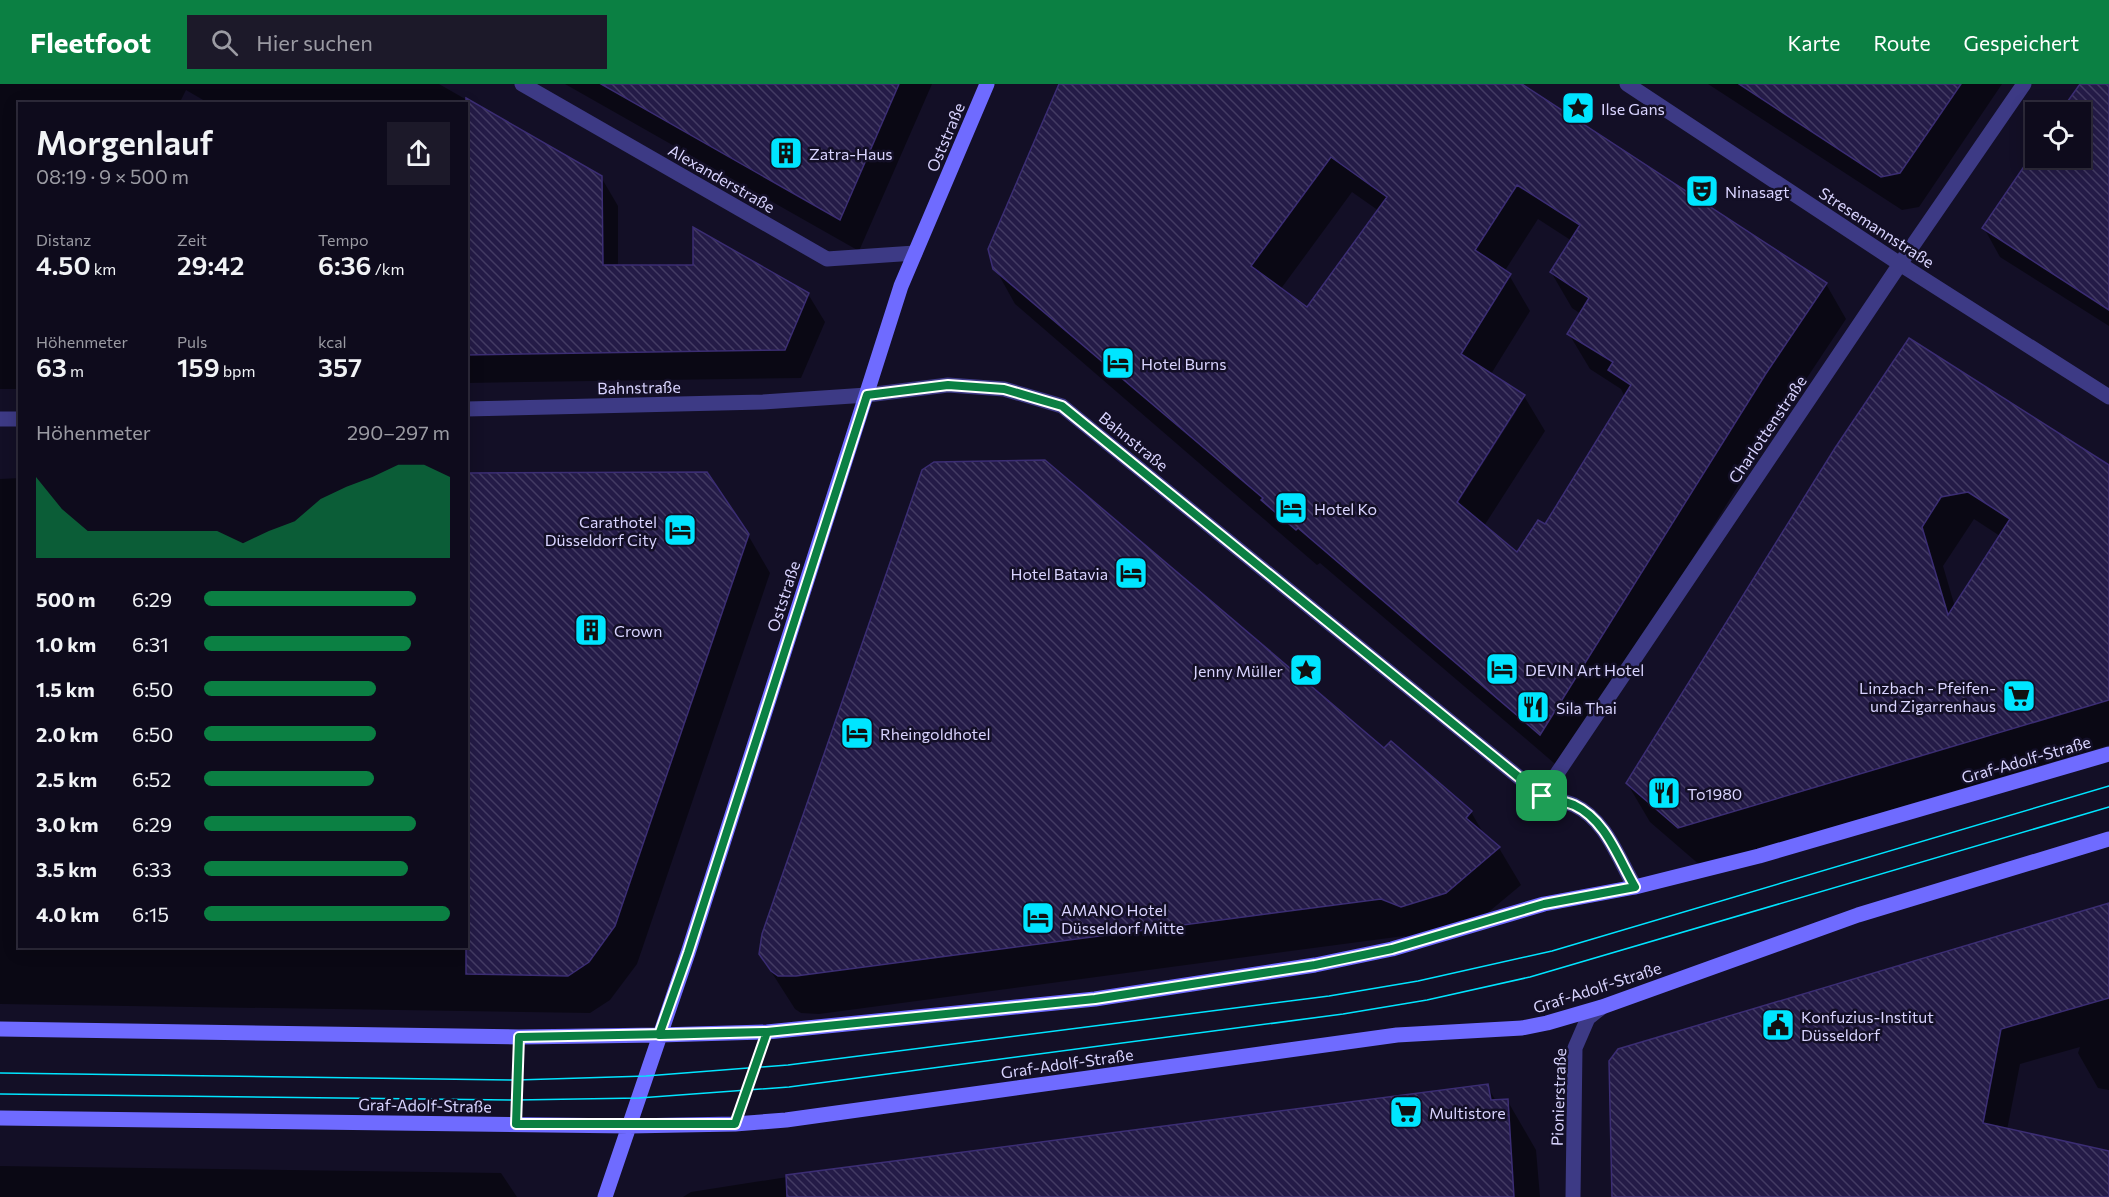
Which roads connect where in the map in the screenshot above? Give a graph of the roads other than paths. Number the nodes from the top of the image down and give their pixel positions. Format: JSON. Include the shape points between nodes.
{"nodes":[{"id":1,"x":522,"y":84,"type":"edge"},
{"id":2,"x":987,"y":84,"type":"edge"},
{"id":3,"x":1627,"y":84,"type":"edge"},
{"id":4,"x":2024,"y":84,"type":"edge"},
{"id":5,"x":915,"y":253,"type":"junction"},
{"id":6,"x":1900,"y":264,"type":"junction"},
{"id":7,"x":867,"y":395,"type":"junction"},
{"id":8,"x":2109,"y":397,"type":"edge"},
{"id":9,"x":468,"y":409,"type":"edge"},
{"id":10,"x":0,"y":419,"type":"edge"},
{"id":11,"x":18,"y":419,"type":"edge"},
{"id":12,"x":2109,"y":754,"type":"edge"},
{"id":13,"x":1542,"y":796,"type":"junction"},
{"id":14,"x":2109,"y":839,"type":"edge"},
{"id":15,"x":1635,"y":887,"type":"junction"},
{"id":16,"x":1602,"y":1007,"type":"junction"},
{"id":17,"x":0,"y":1029,"type":"edge"},
{"id":18,"x":659,"y":1035,"type":"junction"},
{"id":19,"x":0,"y":1118,"type":"edge"},
{"id":20,"x":629,"y":1126,"type":"junction"},
{"id":21,"x":605,"y":1197,"type":"edge"},
{"id":22,"x":1573,"y":1197,"type":"edge"}],
"edges":[{"from":1,"to":5,"type":"street","name":"Alexanderstraße","via":[[827,259]]},
{"from":2,"to":5,"type":"main road","name":"Oststraße"},
{"from":3,"to":6,"type":"street","name":"Stresemannstraße"},
{"from":4,"to":6,"type":"street","name":"Charlottenstraße"},
{"from":5,"to":7,"type":"main road","name":"Oststraße"},
{"from":6,"to":8,"type":"street","name":"Stresemannstraße"},
{"from":6,"to":13,"type":"street","name":"Charlottenstraße"},
{"from":7,"to":9,"type":"street","name":"Bahnstraße","via":[[763,402]]},
{"from":7,"to":13,"type":"street","name":"Bahnstraße","via":[[948,385],[1004,389],[1062,406]]},
{"from":7,"to":18,"type":"main road","name":"Oststraße"},
{"from":10,"to":11,"type":"street"},
{"from":12,"to":15,"type":"main road","name":"Graf-Adolf-Straße","via":[[1759,856]]},
{"from":13,"to":15,"type":"street","name":"Bahnstraße","via":[[1573,805],[1591,816],[1610,840]]},
{"from":14,"to":16,"type":"main road","name":"Graf-Adolf-Straße","via":[[1858,915]]},
{"from":15,"to":18,"type":"main road","name":"Graf-Adolf-Straße","via":[[1544,904],[1392,949],[1315,965],[1095,999],[767,1032]]},
{"from":16,"to":20,"type":"main road","name":"Graf-Adolf-Straße","via":[[1522,1028],[1397,1035],[786,1120]]},
{"from":16,"to":22,"type":"street","name":"Pionierstraße","via":[[1588,1018],[1575,1048]]},
{"from":17,"to":18,"type":"main road","name":"Graf-Adolf-Straße","via":[[519,1037]]},
{"from":18,"to":20,"type":"main road","name":"Oststraße"},
{"from":19,"to":20,"type":"main road","name":"Graf-Adolf-Straße"},
{"from":20,"to":21,"type":"main road","name":"Oststraße"}]}
